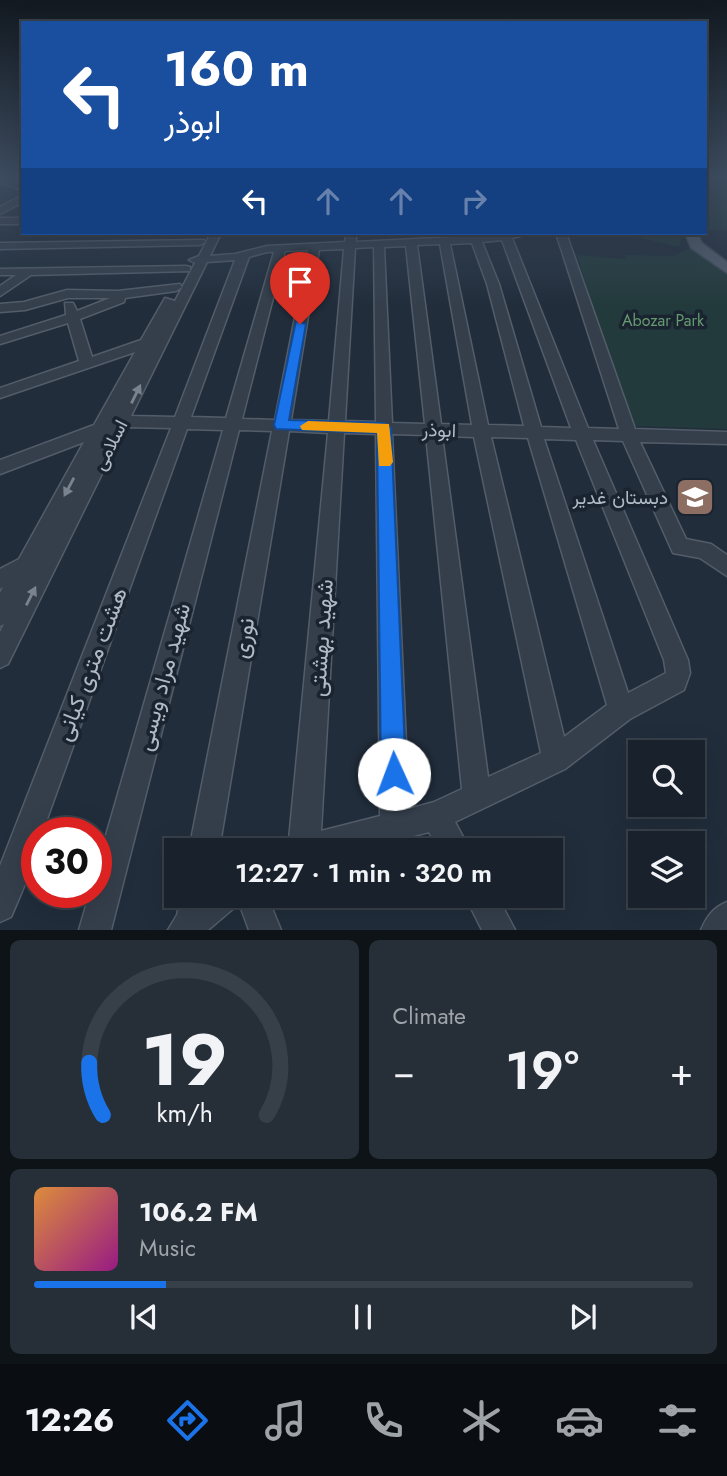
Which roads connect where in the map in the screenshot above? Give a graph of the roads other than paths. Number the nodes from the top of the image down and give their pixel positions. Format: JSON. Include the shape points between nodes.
{"nodes":[{"id":1,"x":0,"y":221,"type":"edge"},
{"id":2,"x":21,"y":221,"type":"edge"},
{"id":3,"x":214,"y":235,"type":"edge"},
{"id":4,"x":308,"y":235,"type":"edge"},
{"id":5,"x":512,"y":235,"type":"edge"},
{"id":6,"x":562,"y":235,"type":"edge"},
{"id":7,"x":692,"y":235,"type":"edge"},
{"id":8,"x":706,"y":235,"type":"edge"},
{"id":9,"x":442,"y":236,"type":"edge"},
{"id":10,"x":506,"y":236,"type":"junction"},
{"id":11,"x":202,"y":237,"type":"edge"},
{"id":12,"x":480,"y":237,"type":"edge"},
{"id":13,"x":395,"y":238,"type":"edge"},
{"id":14,"x":350,"y":240,"type":"edge"},
{"id":15,"x":411,"y":242,"type":"junction"},
{"id":16,"x":379,"y":245,"type":"junction"},
{"id":17,"x":0,"y":246,"type":"edge"},
{"id":18,"x":309,"y":248,"type":"junction"},
{"id":19,"x":280,"y":249,"type":"junction"},
{"id":20,"x":244,"y":255,"type":"junction"},
{"id":21,"x":727,"y":258,"type":"edge"},
{"id":22,"x":193,"y":263,"type":"junction"},
{"id":23,"x":727,"y":269,"type":"edge"},
{"id":24,"x":0,"y":272,"type":"edge"},
{"id":25,"x":28,"y":272,"type":"junction"},
{"id":26,"x":176,"y":286,"type":"junction"},
{"id":27,"x":0,"y":292,"type":"edge"},
{"id":28,"x":136,"y":292,"type":"junction"},
{"id":29,"x":64,"y":295,"type":"junction"},
{"id":30,"x":0,"y":308,"type":"edge"},
{"id":31,"x":74,"y":317,"type":"junction"},
{"id":32,"x":0,"y":340,"type":"edge"},
{"id":33,"x":146,"y":343,"type":"junction"},
{"id":34,"x":87,"y":363,"type":"junction"},
{"id":35,"x":0,"y":393,"type":"edge"},
{"id":36,"x":122,"y":421,"type":"junction"},
{"id":37,"x":181,"y":422,"type":"junction"},
{"id":38,"x":230,"y":424,"type":"junction"},
{"id":39,"x":281,"y":425,"type":"junction"},
{"id":40,"x":101,"y":427,"type":"junction"},
{"id":41,"x":336,"y":427,"type":"junction"},
{"id":42,"x":384,"y":428,"type":"junction"},
{"id":43,"x":433,"y":429,"type":"junction"},
{"id":44,"x":481,"y":431,"type":"junction"},
{"id":45,"x":534,"y":432,"type":"junction"},
{"id":46,"x":582,"y":434,"type":"junction"},
{"id":47,"x":629,"y":435,"type":"junction"},
{"id":48,"x":727,"y":438,"type":"edge"},
{"id":49,"x":0,"y":467,"type":"edge"},
{"id":50,"x":26,"y":566,"type":"junction"},
{"id":51,"x":727,"y":567,"type":"edge"},
{"id":52,"x":0,"y":579,"type":"edge"},
{"id":53,"x":0,"y":615,"type":"edge"},
{"id":54,"x":0,"y":656,"type":"edge"},
{"id":55,"x":621,"y":710,"type":"junction"},
{"id":56,"x":556,"y":760,"type":"junction"},
{"id":57,"x":477,"y":796,"type":"junction"},
{"id":58,"x":436,"y":816,"type":"junction"},
{"id":59,"x":395,"y":827,"type":"junction"},
{"id":60,"x":206,"y":838,"type":"edge"},
{"id":61,"x":305,"y":838,"type":"edge"},
{"id":62,"x":351,"y":838,"type":"edge"},
{"id":63,"x":448,"y":838,"type":"edge"},
{"id":64,"x":0,"y":906,"type":"edge"},
{"id":65,"x":257,"y":908,"type":"edge"},
{"id":66,"x":487,"y":908,"type":"edge"},
{"id":67,"x":727,"y":918,"type":"edge"},
{"id":68,"x":94,"y":930,"type":"edge"},
{"id":69,"x":265,"y":930,"type":"edge"},
{"id":70,"x":499,"y":930,"type":"edge"},
{"id":71,"x":717,"y":930,"type":"edge"}],
"edges":[{"from":1,"to":2,"type":"street"},
{"from":3,"to":22,"type":"street","name":"اسلامی"},
{"from":4,"to":18,"type":"street","name":"نوری"},
{"from":5,"to":10,"type":"street"},
{"from":6,"to":47,"type":"street"},
{"from":7,"to":23,"type":"main road","via":[[696,245]]},
{"from":8,"to":21,"type":"main road"},
{"from":9,"to":12,"type":"street"},
{"from":9,"to":15,"type":"street"},
{"from":9,"to":44,"type":"street"},
{"from":10,"to":12,"type":"street"},
{"from":10,"to":46,"type":"street"},
{"from":11,"to":17,"type":"street"},
{"from":11,"to":22,"type":"street","name":"اسلامی"},
{"from":12,"to":45,"type":"street"},
{"from":13,"to":15,"type":"street"},
{"from":13,"to":16,"type":"street"},
{"from":14,"to":16,"type":"street"},
{"from":14,"to":18,"type":"street"},
{"from":14,"to":41,"type":"street","name":"شهید بهشتی"},
{"from":15,"to":43,"type":"street"},
{"from":16,"to":42,"type":"street"},
{"from":18,"to":19,"type":"street"},
{"from":18,"to":39,"type":"street","name":"نوری"},
{"from":19,"to":20,"type":"street","via":[[260,246]]},
{"from":19,"to":38,"type":"street","name":"شهید مراد ویسی"},
{"from":20,"to":22,"type":"street"},
{"from":20,"to":37,"type":"street","name":"هشت متری کیانی"},
{"from":22,"to":25,"type":"street"},
{"from":22,"to":26,"type":"street","name":"اسلامی"},
{"from":36,"to":22,"type":"street","name":"اسلامی","one_way":true},
{"from":24,"to":25,"type":"street"},
{"from":25,"to":27,"type":"street"},
{"from":26,"to":28,"type":"street"},
{"from":26,"to":33,"type":"street","name":"اسلامی"},
{"from":28,"to":29,"type":"street"},
{"from":28,"to":31,"type":"street"},
{"from":29,"to":30,"type":"street"},
{"from":29,"to":31,"type":"street"},
{"from":31,"to":32,"type":"street"},
{"from":31,"to":34,"type":"street"},
{"from":33,"to":34,"type":"street"},
{"from":33,"to":40,"type":"street","name":"اسلامی"},
{"from":34,"to":35,"type":"street"},
{"from":36,"to":37,"type":"street","name":"ابوذر"},
{"from":36,"to":40,"type":"street","name":"ابوذر"},
{"from":54,"to":36,"type":"street","name":"اسلامی","one_way":true},
{"from":37,"to":38,"type":"street","name":"ابوذر"},
{"from":37,"to":64,"type":"street","name":"هشت متری کیانی"},
{"from":38,"to":39,"type":"street","name":"ابوذر"},
{"from":38,"to":68,"type":"street","name":"شهید مراد ویسی"},
{"from":39,"to":41,"type":"street","name":"ابوذر"},
{"from":39,"to":60,"type":"street","name":"نوری"},
{"from":40,"to":49,"type":"street"},
{"from":40,"to":50,"type":"street","name":"اسلامی","one_way":true},
{"from":41,"to":42,"type":"street","name":"ابوذر"},
{"from":41,"to":61,"type":"street","name":"شهید بهشتی"},
{"from":42,"to":43,"type":"street","name":"ابوذر"},
{"from":42,"to":59,"type":"street"},
{"from":43,"to":44,"type":"street","name":"ابوذر"},
{"from":43,"to":57,"type":"street"},
{"from":44,"to":45,"type":"street","name":"ابوذر"},
{"from":44,"to":56,"type":"street"},
{"from":45,"to":46,"type":"street","name":"ابوذر"},
{"from":45,"to":55,"type":"street"},
{"from":46,"to":47,"type":"street","name":"ابوذر"},
{"from":46,"to":55,"type":"street","via":[[678,673],[675,681]]},
{"from":47,"to":48,"type":"street","name":"ابوذر"},
{"from":47,"to":51,"type":"street","via":[[680,547],[704,550]]},
{"from":50,"to":52,"type":"street"},
{"from":50,"to":53,"type":"street","name":"اسلامی"},
{"from":55,"to":56,"type":"street"},
{"from":56,"to":57,"type":"street"},
{"from":57,"to":58,"type":"street"},
{"from":58,"to":59,"type":"street"},
{"from":58,"to":63,"type":"street"},
{"from":59,"to":62,"type":"street"},
{"from":65,"to":69,"type":"street"},
{"from":66,"to":70,"type":"street"},
{"from":67,"to":71,"type":"street"}]}
